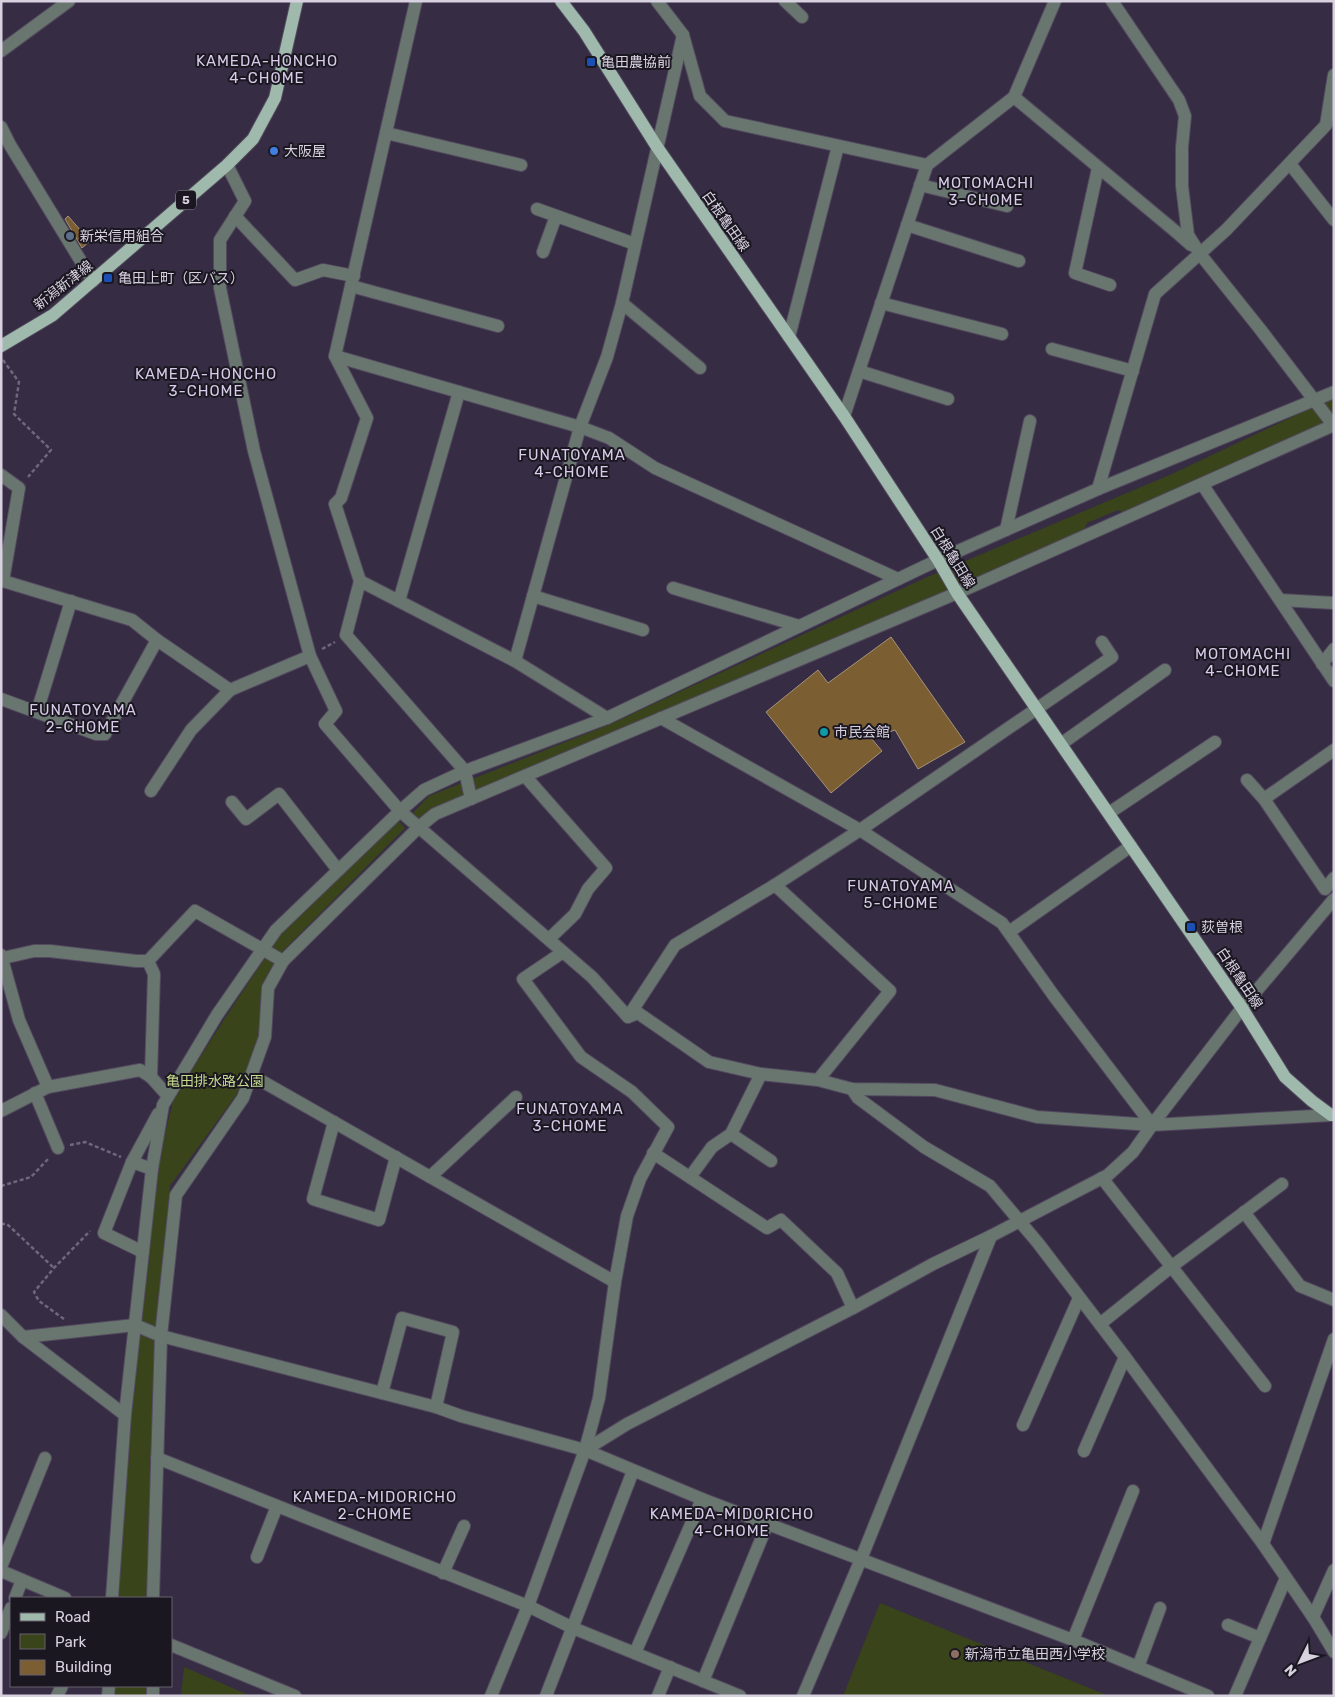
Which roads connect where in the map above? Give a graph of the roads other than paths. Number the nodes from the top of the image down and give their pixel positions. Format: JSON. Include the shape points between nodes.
{"nodes":[{"id":1,"x":69,"y":1,"type":"edge"},
{"id":2,"x":297,"y":1,"type":"edge"},
{"id":3,"x":416,"y":1,"type":"edge"},
{"id":4,"x":561,"y":1,"type":"edge"},
{"id":5,"x":657,"y":1,"type":"edge"},
{"id":6,"x":785,"y":1,"type":"edge"},
{"id":7,"x":1055,"y":1,"type":"edge"},
{"id":8,"x":1112,"y":1,"type":"edge"},
{"id":9,"x":802,"y":17,"type":"dead end"},
{"id":10,"x":683,"y":35,"type":"junction"},
{"id":11,"x":1,"y":51,"type":"edge"},
{"id":12,"x":1334,"y":75,"type":"edge"},
{"id":13,"x":1014,"y":97,"type":"junction"},
{"id":14,"x":1330,"y":126,"type":"edge"},
{"id":15,"x":1,"y":127,"type":"edge"},
{"id":16,"x":386,"y":133,"type":"junction"},
{"id":17,"x":838,"y":146,"type":"junction"},
{"id":18,"x":658,"y":147,"type":"junction"},
{"id":19,"x":1290,"y":164,"type":"junction"},
{"id":20,"x":227,"y":165,"type":"junction"},
{"id":21,"x":521,"y":165,"type":"dead end"},
{"id":22,"x":926,"y":165,"type":"junction"},
{"id":23,"x":1098,"y":168,"type":"junction"},
{"id":24,"x":920,"y":185,"type":"junction"},
{"id":25,"x":1007,"y":206,"type":"dead end"},
{"id":26,"x":537,"y":209,"type":"dead end"},
{"id":27,"x":235,"y":216,"type":"junction"},
{"id":28,"x":556,"y":216,"type":"junction"},
{"id":29,"x":1334,"y":220,"type":"edge"},
{"id":30,"x":907,"y":226,"type":"junction"},
{"id":31,"x":635,"y":244,"type":"junction"},
{"id":32,"x":543,"y":252,"type":"dead end"},
{"id":33,"x":1200,"y":254,"type":"junction"},
{"id":34,"x":1019,"y":261,"type":"dead end"},
{"id":35,"x":93,"y":281,"type":"junction"},
{"id":36,"x":352,"y":281,"type":"junction"},
{"id":37,"x":1110,"y":285,"type":"dead end"},
{"id":38,"x":622,"y":303,"type":"junction"},
{"id":39,"x":881,"y":303,"type":"junction"},
{"id":40,"x":498,"y":326,"type":"dead end"},
{"id":41,"x":1002,"y":334,"type":"dead end"},
{"id":42,"x":789,"y":337,"type":"junction"},
{"id":43,"x":1,"y":346,"type":"edge"},
{"id":44,"x":1052,"y":349,"type":"dead end"},
{"id":45,"x":335,"y":356,"type":"junction"},
{"id":46,"x":700,"y":368,"type":"dead end"},
{"id":47,"x":858,"y":371,"type":"junction"},
{"id":48,"x":1133,"y":371,"type":"junction"},
{"id":49,"x":459,"y":392,"type":"junction"},
{"id":50,"x":1334,"y":392,"type":"edge"},
{"id":51,"x":948,"y":399,"type":"dead end"},
{"id":52,"x":1315,"y":401,"type":"junction"},
{"id":53,"x":844,"y":416,"type":"junction"},
{"id":54,"x":1030,"y":421,"type":"dead end"},
{"id":55,"x":1334,"y":425,"type":"edge"},
{"id":56,"x":580,"y":428,"type":"junction"},
{"id":57,"x":1,"y":475,"type":"edge"},
{"id":58,"x":1202,"y":484,"type":"junction"},
{"id":59,"x":1098,"y":489,"type":"junction"},
{"id":60,"x":1006,"y":530,"type":"junction"},
{"id":61,"x":938,"y":560,"type":"junction"},
{"id":62,"x":898,"y":579,"type":"junction"},
{"id":63,"x":360,"y":581,"type":"junction"},
{"id":64,"x":673,"y":588,"type":"dead end"},
{"id":65,"x":957,"y":593,"type":"junction"},
{"id":66,"x":533,"y":596,"type":"junction"},
{"id":67,"x":1280,"y":600,"type":"junction"},
{"id":68,"x":70,"y":601,"type":"junction"},
{"id":69,"x":398,"y":601,"type":"junction"},
{"id":70,"x":1334,"y":602,"type":"edge"},
{"id":71,"x":799,"y":626,"type":"junction"},
{"id":72,"x":643,"y":630,"type":"dead end"},
{"id":73,"x":157,"y":640,"type":"junction"},
{"id":74,"x":1102,"y":642,"type":"dead end"},
{"id":75,"x":1334,"y":649,"type":"edge"},
{"id":76,"x":310,"y":656,"type":"junction"},
{"id":77,"x":515,"y":661,"type":"junction"},
{"id":78,"x":1322,"y":664,"type":"junction"},
{"id":79,"x":1165,"y":670,"type":"dead end"},
{"id":80,"x":1334,"y":681,"type":"edge"},
{"id":81,"x":230,"y":690,"type":"junction"},
{"id":82,"x":1,"y":699,"type":"edge"},
{"id":83,"x":1038,"y":709,"type":"junction"},
{"id":84,"x":37,"y":712,"type":"junction"},
{"id":85,"x":606,"y":718,"type":"junction"},
{"id":86,"x":661,"y":718,"type":"junction"},
{"id":87,"x":1215,"y":742,"type":"dead end"},
{"id":88,"x":1061,"y":744,"type":"junction"},
{"id":89,"x":1334,"y":750,"type":"edge"},
{"id":90,"x":465,"y":772,"type":"junction"},
{"id":91,"x":525,"y":776,"type":"junction"},
{"id":92,"x":1247,"y":780,"type":"dead end"},
{"id":93,"x":151,"y":791,"type":"dead end"},
{"id":94,"x":471,"y":799,"type":"junction"},
{"id":95,"x":1264,"y":799,"type":"junction"},
{"id":96,"x":232,"y":802,"type":"dead end"},
{"id":97,"x":400,"y":811,"type":"junction"},
{"id":98,"x":1109,"y":813,"type":"junction"},
{"id":99,"x":418,"y":827,"type":"junction"},
{"id":100,"x":860,"y":830,"type":"junction"},
{"id":101,"x":1132,"y":846,"type":"junction"},
{"id":102,"x":338,"y":870,"type":"junction"},
{"id":103,"x":1334,"y":878,"type":"edge"},
{"id":104,"x":775,"y":885,"type":"junction"},
{"id":105,"x":1334,"y":899,"type":"edge"},
{"id":106,"x":1009,"y":932,"type":"junction"},
{"id":107,"x":548,"y":939,"type":"junction"},
{"id":108,"x":262,"y":949,"type":"junction"},
{"id":109,"x":563,"y":952,"type":"junction"},
{"id":110,"x":2,"y":956,"type":"edge"},
{"id":111,"x":148,"y":961,"type":"junction"},
{"id":112,"x":283,"y":961,"type":"junction"},
{"id":113,"x":1242,"y":1008,"type":"junction"},
{"id":114,"x":628,"y":1017,"type":"junction"},
{"id":115,"x":761,"y":1074,"type":"junction"},
{"id":116,"x":251,"y":1075,"type":"junction"},
{"id":117,"x":151,"y":1077,"type":"junction"},
{"id":118,"x":818,"y":1080,"type":"junction"},
{"id":119,"x":48,"y":1087,"type":"junction"},
{"id":120,"x":852,"y":1088,"type":"junction"},
{"id":121,"x":35,"y":1093,"type":"junction"},
{"id":122,"x":516,"y":1097,"type":"dead end"},
{"id":123,"x":166,"y":1101,"type":"junction"},
{"id":124,"x":1,"y":1111,"type":"edge"},
{"id":125,"x":1332,"y":1115,"type":"edge"},
{"id":126,"x":334,"y":1122,"type":"junction"},
{"id":127,"x":1152,"y":1125,"type":"junction"},
{"id":128,"x":731,"y":1134,"type":"junction"},
{"id":129,"x":58,"y":1148,"type":"dead end"},
{"id":130,"x":653,"y":1153,"type":"junction"},
{"id":131,"x":396,"y":1157,"type":"junction"},
{"id":132,"x":771,"y":1161,"type":"dead end"},
{"id":133,"x":132,"y":1162,"type":"junction"},
{"id":134,"x":152,"y":1169,"type":"junction"},
{"id":135,"x":430,"y":1177,"type":"junction"},
{"id":136,"x":690,"y":1177,"type":"junction"},
{"id":137,"x":1102,"y":1178,"type":"junction"},
{"id":138,"x":1282,"y":1184,"type":"dead end"},
{"id":139,"x":1244,"y":1212,"type":"junction"},
{"id":140,"x":1020,"y":1221,"type":"junction"},
{"id":141,"x":991,"y":1236,"type":"junction"},
{"id":142,"x":143,"y":1252,"type":"junction"},
{"id":143,"x":1171,"y":1266,"type":"junction"},
{"id":144,"x":615,"y":1282,"type":"junction"},
{"id":145,"x":1079,"y":1298,"type":"junction"},
{"id":146,"x":1334,"y":1300,"type":"edge"},
{"id":147,"x":853,"y":1308,"type":"junction"},
{"id":148,"x":1,"y":1314,"type":"edge"},
{"id":149,"x":1100,"y":1324,"type":"junction"},
{"id":150,"x":135,"y":1326,"type":"junction"},
{"id":151,"x":160,"y":1336,"type":"junction"},
{"id":152,"x":23,"y":1337,"type":"junction"},
{"id":153,"x":1334,"y":1339,"type":"edge"},
{"id":154,"x":1125,"y":1357,"type":"junction"},
{"id":155,"x":1265,"y":1386,"type":"dead end"},
{"id":156,"x":382,"y":1393,"type":"junction"},
{"id":157,"x":436,"y":1407,"type":"junction"},
{"id":158,"x":125,"y":1415,"type":"junction"},
{"id":159,"x":1023,"y":1424,"type":"dead end"},
{"id":160,"x":585,"y":1450,"type":"junction"},
{"id":161,"x":1084,"y":1451,"type":"dead end"},
{"id":162,"x":45,"y":1458,"type":"dead end"},
{"id":163,"x":157,"y":1458,"type":"junction"},
{"id":164,"x":633,"y":1471,"type":"junction"},
{"id":165,"x":1133,"y":1491,"type":"dead end"},
{"id":166,"x":702,"y":1499,"type":"junction"},
{"id":167,"x":277,"y":1506,"type":"junction"},
{"id":168,"x":767,"y":1525,"type":"junction"},
{"id":169,"x":464,"y":1526,"type":"dead end"},
{"id":170,"x":1263,"y":1544,"type":"junction"},
{"id":171,"x":257,"y":1557,"type":"dead end"},
{"id":172,"x":861,"y":1559,"type":"junction"},
{"id":173,"x":1,"y":1567,"type":"edge"},
{"id":174,"x":1334,"y":1570,"type":"edge"},
{"id":175,"x":1,"y":1571,"type":"edge"},
{"id":176,"x":443,"y":1572,"type":"junction"},
{"id":177,"x":1286,"y":1578,"type":"junction"},
{"id":178,"x":22,"y":1580,"type":"junction"},
{"id":179,"x":15,"y":1597,"type":"edge"},
{"id":180,"x":63,"y":1597,"type":"edge"},
{"id":181,"x":112,"y":1597,"type":"edge"},
{"id":182,"x":153,"y":1597,"type":"edge"},
{"id":183,"x":528,"y":1606,"type":"junction"},
{"id":184,"x":1160,"y":1608,"type":"dead end"},
{"id":185,"x":10,"y":1610,"type":"edge"},
{"id":186,"x":1313,"y":1617,"type":"junction"},
{"id":187,"x":1228,"y":1625,"type":"dead end"},
{"id":188,"x":573,"y":1628,"type":"junction"},
{"id":189,"x":1,"y":1633,"type":"edge"},
{"id":190,"x":1260,"y":1638,"type":"junction"},
{"id":191,"x":1073,"y":1640,"type":"junction"},
{"id":192,"x":172,"y":1645,"type":"edge"},
{"id":193,"x":1334,"y":1652,"type":"edge"},
{"id":194,"x":635,"y":1653,"type":"junction"},
{"id":195,"x":670,"y":1667,"type":"junction"},
{"id":196,"x":1138,"y":1667,"type":"junction"},
{"id":197,"x":703,"y":1681,"type":"junction"},
{"id":198,"x":1186,"y":1692,"type":"edge"},
{"id":199,"x":295,"y":1696,"type":"edge"},
{"id":200,"x":492,"y":1696,"type":"edge"},
{"id":201,"x":546,"y":1696,"type":"edge"},
{"id":202,"x":658,"y":1696,"type":"edge"},
{"id":203,"x":740,"y":1696,"type":"edge"},
{"id":204,"x":803,"y":1696,"type":"edge"},
{"id":205,"x":1208,"y":1696,"type":"edge"},
{"id":206,"x":1236,"y":1696,"type":"edge"}],
"edges":[{"from":1,"to":11,"type":"street"},
{"from":2,"to":20,"type":"main road","name":"新潟新津線","number":"5","via":[[275,98],[253,139]]},
{"from":3,"to":16,"type":"street"},
{"from":4,"to":18,"type":"main road","name":"白根亀田線"},
{"from":5,"to":10,"type":"street"},
{"from":6,"to":9,"type":"street"},
{"from":7,"to":13,"type":"street"},
{"from":8,"to":33,"type":"street","via":[[1179,100],[1185,116],[1182,186],[1188,235]]},
{"from":10,"to":17,"type":"street","via":[[700,96],[725,121]]},
{"from":10,"to":18,"type":"street"},
{"from":12,"to":14,"type":"street"},
{"from":13,"to":22,"type":"street"},
{"from":13,"to":23,"type":"street"},
{"from":14,"to":19,"type":"street"},
{"from":15,"to":35,"type":"street"},
{"from":16,"to":21,"type":"street"},
{"from":16,"to":36,"type":"street"},
{"from":17,"to":22,"type":"street"},
{"from":17,"to":42,"type":"street"},
{"from":18,"to":31,"type":"street"},
{"from":18,"to":42,"type":"main road","name":"白根亀田線"},
{"from":19,"to":29,"type":"street"},
{"from":19,"to":33,"type":"street"},
{"from":20,"to":27,"type":"street","via":[[244,200]]},
{"from":20,"to":35,"type":"main road","name":"新潟新津線","number":"5"},
{"from":22,"to":24,"type":"street"},
{"from":23,"to":33,"type":"street"},
{"from":23,"to":37,"type":"street","via":[[1075,272]]},
{"from":24,"to":25,"type":"street"},
{"from":24,"to":30,"type":"street"},
{"from":26,"to":28,"type":"street"},
{"from":27,"to":36,"type":"street","via":[[295,280],[323,270]]},
{"from":27,"to":76,"type":"street","via":[[220,240],[220,288],[254,451]]},
{"from":28,"to":31,"type":"street"},
{"from":28,"to":32,"type":"street"},
{"from":30,"to":34,"type":"street"},
{"from":30,"to":39,"type":"street"},
{"from":31,"to":38,"type":"street"},
{"from":33,"to":48,"type":"street","via":[[1155,294]]},
{"from":33,"to":52,"type":"street"},
{"from":35,"to":43,"type":"main road","name":"新潟新津線","number":"5","via":[[53,315]]},
{"from":36,"to":40,"type":"street"},
{"from":36,"to":45,"type":"street"},
{"from":38,"to":46,"type":"street"},
{"from":38,"to":56,"type":"street","via":[[607,357]]},
{"from":39,"to":41,"type":"street"},
{"from":39,"to":47,"type":"street"},
{"from":42,"to":53,"type":"main road","name":"白根亀田線"},
{"from":44,"to":48,"type":"street"},
{"from":45,"to":49,"type":"street"},
{"from":45,"to":63,"type":"street","via":[[366,418],[341,498],[335,504]]},
{"from":47,"to":51,"type":"street"},
{"from":47,"to":53,"type":"street"},
{"from":48,"to":59,"type":"street"},
{"from":49,"to":56,"type":"street"},
{"from":49,"to":69,"type":"street"},
{"from":50,"to":52,"type":"street"},
{"from":52,"to":55,"type":"street"},
{"from":52,"to":59,"type":"street"},
{"from":53,"to":61,"type":"main road","name":"白根亀田線"},
{"from":54,"to":60,"type":"street"},
{"from":55,"to":58,"type":"street"},
{"from":56,"to":62,"type":"street","via":[[608,438],[655,468]]},
{"from":56,"to":66,"type":"street"},
{"from":57,"to":68,"type":"street","via":[[19,488],[3,581]]},
{"from":58,"to":65,"type":"street"},
{"from":58,"to":67,"type":"street"},
{"from":59,"to":60,"type":"street"},
{"from":60,"to":61,"type":"street"},
{"from":61,"to":62,"type":"street"},
{"from":61,"to":65,"type":"main road","name":"白根亀田線"},
{"from":62,"to":71,"type":"street"},
{"from":63,"to":69,"type":"street"},
{"from":63,"to":90,"type":"street","via":[[346,635]]},
{"from":64,"to":71,"type":"street"},
{"from":65,"to":83,"type":"main road","name":"白根亀田線"},
{"from":65,"to":86,"type":"street"},
{"from":66,"to":72,"type":"street"},
{"from":66,"to":77,"type":"street"},
{"from":67,"to":70,"type":"street"},
{"from":67,"to":78,"type":"street"},
{"from":68,"to":73,"type":"street","via":[[132,620]]},
{"from":68,"to":84,"type":"street"},
{"from":69,"to":77,"type":"street"},
{"from":71,"to":85,"type":"street"},
{"from":73,"to":81,"type":"street"},
{"from":73,"to":84,"type":"street","via":[[105,734],[96,734]]},
{"from":74,"to":83,"type":"street","via":[[1112,657]]},
{"from":75,"to":78,"type":"street"},
{"from":76,"to":81,"type":"street"},
{"from":76,"to":97,"type":"street","via":[[336,711],[326,724]]},
{"from":77,"to":85,"type":"street"},
{"from":78,"to":80,"type":"street"},
{"from":79,"to":88,"type":"street"},
{"from":81,"to":93,"type":"street","via":[[192,730]]},
{"from":82,"to":84,"type":"street"},
{"from":83,"to":88,"type":"main road","name":"白根亀田線"},
{"from":83,"to":100,"type":"street"},
{"from":85,"to":90,"type":"street"},
{"from":86,"to":91,"type":"street"},
{"from":86,"to":100,"type":"street"},
{"from":87,"to":98,"type":"street"},
{"from":88,"to":98,"type":"main road","name":"白根亀田線"},
{"from":89,"to":95,"type":"street"},
{"from":90,"to":94,"type":"street"},
{"from":90,"to":97,"type":"street","via":[[424,790]]},
{"from":91,"to":94,"type":"street"},
{"from":91,"to":107,"type":"street","via":[[606,868],[588,888],[575,914]]},
{"from":92,"to":95,"type":"street"},
{"from":94,"to":99,"type":"street","via":[[435,814]]},
{"from":95,"to":103,"type":"street","via":[[1325,889]]},
{"from":96,"to":102,"type":"street","via":[[246,819],[279,794]]},
{"from":97,"to":99,"type":"street"},
{"from":97,"to":102,"type":"street"},
{"from":98,"to":101,"type":"main road","name":"白根亀田線"},
{"from":99,"to":107,"type":"street"},
{"from":99,"to":112,"type":"street"},
{"from":100,"to":104,"type":"street"},
{"from":100,"to":106,"type":"street","via":[[1002,923]]},
{"from":101,"to":106,"type":"street"},
{"from":101,"to":113,"type":"main road","name":"白根亀田線"},
{"from":102,"to":108,"type":"street","via":[[276,930]]},
{"from":104,"to":114,"type":"street","via":[[675,945]]},
{"from":104,"to":118,"type":"street","via":[[890,991]]},
{"from":105,"to":113,"type":"street"},
{"from":106,"to":127,"type":"street"},
{"from":107,"to":109,"type":"street"},
{"from":108,"to":111,"type":"street","via":[[195,911]]},
{"from":108,"to":112,"type":"street"},
{"from":108,"to":123,"type":"street"},
{"from":109,"to":114,"type":"street","via":[[592,977]]},
{"from":109,"to":130,"type":"street","via":[[524,979],[581,1057],[632,1092],[668,1127]]},
{"from":110,"to":111,"type":"street","via":[[50,950]]},
{"from":110,"to":119,"type":"street","via":[[19,1020]]},
{"from":111,"to":117,"type":"street","via":[[154,974]]},
{"from":112,"to":116,"type":"street","via":[[268,988],[265,1037]]},
{"from":113,"to":125,"type":"main road","name":"白根亀田線","via":[[1286,1077]]},
{"from":113,"to":127,"type":"street"},
{"from":114,"to":115,"type":"street","via":[[638,1013],[709,1062]]},
{"from":115,"to":118,"type":"street"},
{"from":115,"to":128,"type":"street"},
{"from":116,"to":126,"type":"street"},
{"from":116,"to":151,"type":"street","via":[[243,1098],[176,1195]]},
{"from":117,"to":119,"type":"street","via":[[140,1070]]},
{"from":117,"to":123,"type":"street"},
{"from":118,"to":120,"type":"street"},
{"from":119,"to":121,"type":"street"},
{"from":120,"to":127,"type":"street","via":[[935,1090],[1037,1117]]},
{"from":120,"to":140,"type":"street","via":[[858,1098],[924,1146],[990,1186]]},
{"from":121,"to":124,"type":"street"},
{"from":121,"to":129,"type":"street"},
{"from":122,"to":135,"type":"street"},
{"from":123,"to":133,"type":"street"},
{"from":123,"to":134,"type":"street"},
{"from":125,"to":127,"type":"street"},
{"from":126,"to":131,"type":"street"},
{"from":126,"to":131,"type":"street","via":[[313,1199],[379,1220]]},
{"from":127,"to":137,"type":"street","via":[[1133,1152]]},
{"from":128,"to":132,"type":"street"},
{"from":128,"to":136,"type":"street","via":[[712,1147]]},
{"from":130,"to":136,"type":"street"},
{"from":130,"to":144,"type":"street","via":[[627,1216]]},
{"from":131,"to":135,"type":"street"},
{"from":133,"to":134,"type":"street"},
{"from":133,"to":142,"type":"street","via":[[104,1233]]},
{"from":134,"to":142,"type":"street"},
{"from":135,"to":144,"type":"street"},
{"from":136,"to":147,"type":"street","via":[[767,1228],[781,1220],[837,1273]]},
{"from":137,"to":140,"type":"street"},
{"from":137,"to":143,"type":"street"},
{"from":138,"to":139,"type":"street"},
{"from":139,"to":143,"type":"street"},
{"from":139,"to":146,"type":"street","via":[[1300,1286]]},
{"from":140,"to":141,"type":"street"},
{"from":140,"to":145,"type":"street"},
{"from":141,"to":147,"type":"street"},
{"from":141,"to":172,"type":"street"},
{"from":142,"to":150,"type":"street"},
{"from":143,"to":149,"type":"street"},
{"from":143,"to":155,"type":"street"},
{"from":144,"to":160,"type":"street","via":[[599,1398]]},
{"from":145,"to":149,"type":"street"},
{"from":145,"to":159,"type":"street"},
{"from":147,"to":160,"type":"street","via":[[627,1424]]},
{"from":148,"to":152,"type":"street"},
{"from":149,"to":154,"type":"street"},
{"from":150,"to":151,"type":"street"},
{"from":150,"to":152,"type":"street"},
{"from":150,"to":158,"type":"street"},
{"from":151,"to":156,"type":"street"},
{"from":151,"to":163,"type":"street"},
{"from":152,"to":158,"type":"street"},
{"from":153,"to":170,"type":"street"},
{"from":154,"to":161,"type":"street"},
{"from":154,"to":170,"type":"street"},
{"from":156,"to":157,"type":"street"},
{"from":156,"to":157,"type":"street","via":[[402,1318],[453,1332]]},
{"from":157,"to":160,"type":"street"},
{"from":158,"to":181,"type":"street"},
{"from":160,"to":164,"type":"street"},
{"from":160,"to":183,"type":"street"},
{"from":162,"to":173,"type":"street"},
{"from":163,"to":167,"type":"street"},
{"from":163,"to":182,"type":"street"},
{"from":164,"to":166,"type":"street"},
{"from":164,"to":188,"type":"street"},
{"from":165,"to":191,"type":"street"},
{"from":166,"to":168,"type":"street"},
{"from":166,"to":194,"type":"street"},
{"from":167,"to":171,"type":"street"},
{"from":167,"to":176,"type":"street"},
{"from":168,"to":172,"type":"street"},
{"from":168,"to":197,"type":"street"},
{"from":169,"to":176,"type":"street"},
{"from":170,"to":177,"type":"street"},
{"from":172,"to":191,"type":"street"},
{"from":172,"to":204,"type":"street"},
{"from":174,"to":186,"type":"street"},
{"from":175,"to":178,"type":"street"},
{"from":176,"to":183,"type":"street"},
{"from":177,"to":186,"type":"street"},
{"from":177,"to":190,"type":"street"},
{"from":178,"to":179,"type":"street"},
{"from":178,"to":180,"type":"street"},
{"from":183,"to":188,"type":"street"},
{"from":183,"to":200,"type":"street"},
{"from":184,"to":196,"type":"street"},
{"from":185,"to":189,"type":"street"},
{"from":186,"to":193,"type":"street"},
{"from":187,"to":190,"type":"street"},
{"from":188,"to":194,"type":"street"},
{"from":188,"to":201,"type":"street"},
{"from":190,"to":206,"type":"street"},
{"from":191,"to":196,"type":"street"},
{"from":192,"to":199,"type":"street"},
{"from":194,"to":195,"type":"street"},
{"from":195,"to":197,"type":"street"},
{"from":195,"to":202,"type":"street"},
{"from":196,"to":198,"type":"street"},
{"from":197,"to":203,"type":"street"},
{"from":198,"to":205,"type":"street"}]}
